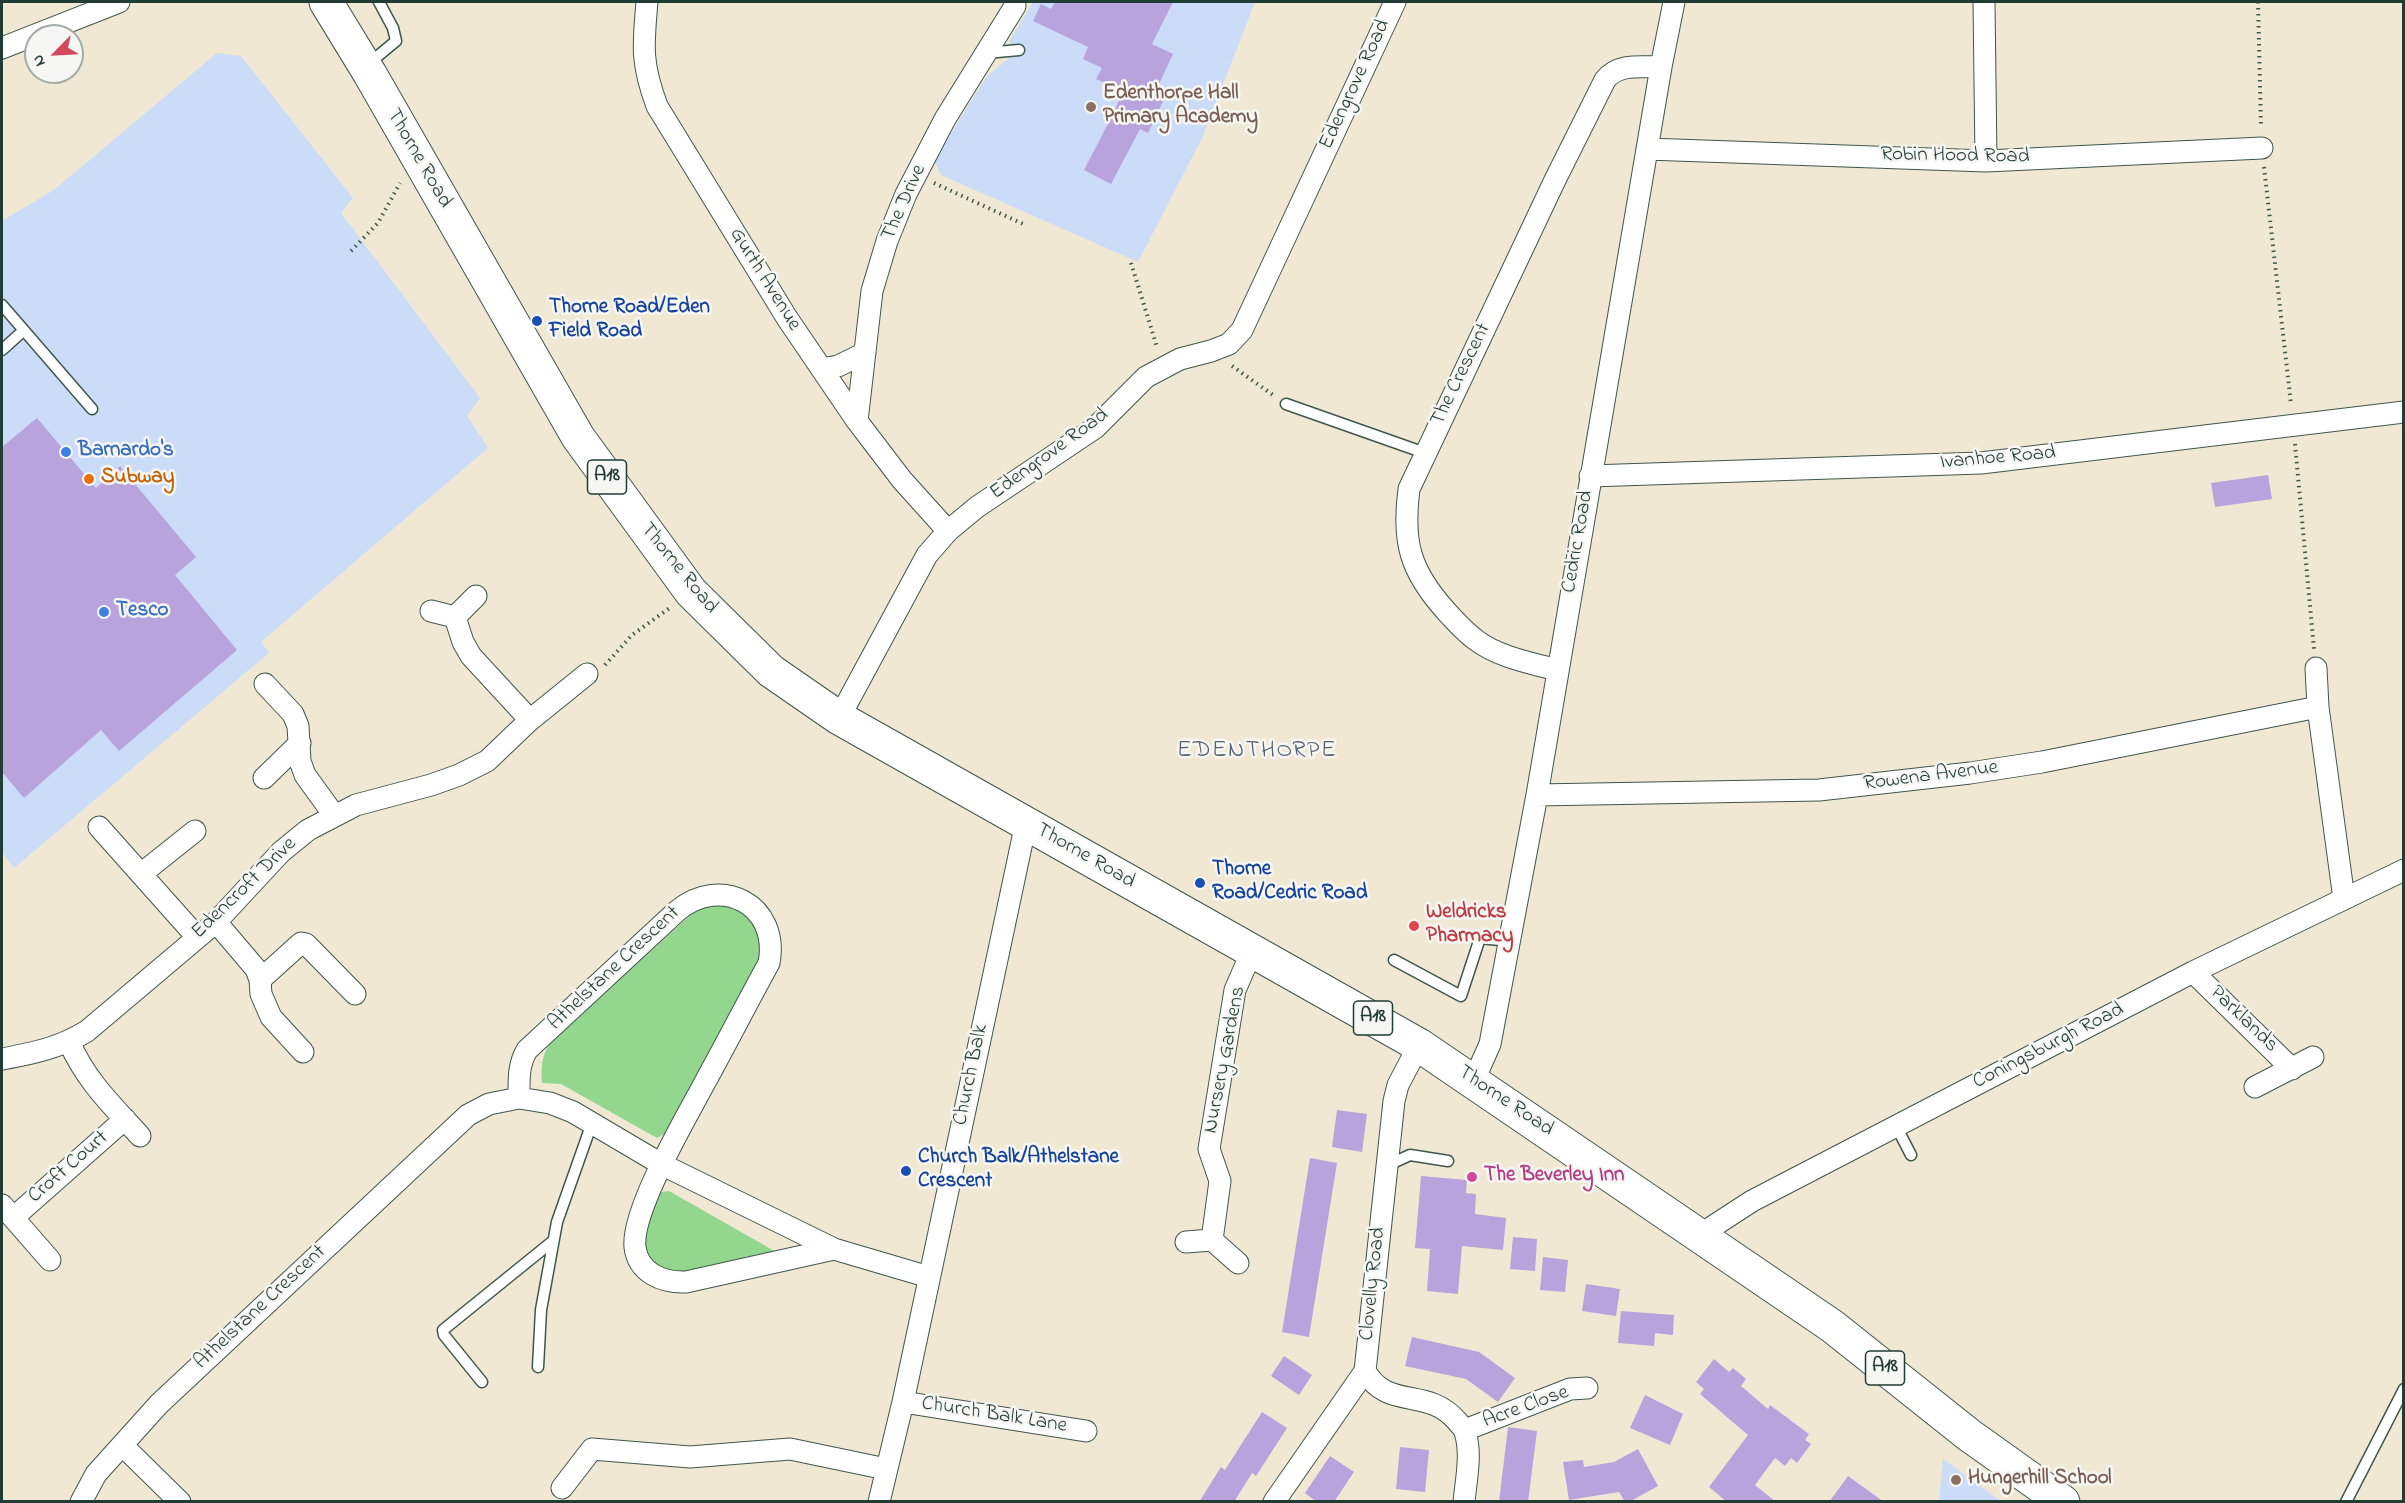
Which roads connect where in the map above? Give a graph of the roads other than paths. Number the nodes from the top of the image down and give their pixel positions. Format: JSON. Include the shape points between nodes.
{"nodes":[{"id":1,"x":119,"y":2,"type":"edge"},
{"id":2,"x":380,"y":2,"type":"edge"},
{"id":3,"x":647,"y":2,"type":"edge"},
{"id":4,"x":1395,"y":2,"type":"edge"},
{"id":5,"x":1674,"y":2,"type":"edge"},
{"id":6,"x":1984,"y":2,"type":"edge"},
{"id":7,"x":331,"y":3,"type":"edge"},
{"id":8,"x":1015,"y":6,"type":"dead end"},
{"id":9,"x":2,"y":48,"type":"edge"},
{"id":10,"x":1018,"y":50,"type":"dead end"},
{"id":11,"x":986,"y":53,"type":"junction"},
{"id":12,"x":365,"y":66,"type":"junction"},
{"id":13,"x":1661,"y":67,"type":"junction"},
{"id":14,"x":2262,"y":148,"type":"road end"},
{"id":15,"x":1647,"y":149,"type":"junction"},
{"id":16,"x":1986,"y":160,"type":"junction"},
{"id":17,"x":2,"y":305,"type":"edge"},
{"id":18,"x":23,"y":331,"type":"junction"},
{"id":19,"x":2,"y":350,"type":"edge"},
{"id":20,"x":865,"y":353,"type":"junction"},
{"id":21,"x":822,"y":369,"type":"junction"},
{"id":22,"x":1286,"y":404,"type":"road end"},
{"id":23,"x":92,"y":409,"type":"dead end"},
{"id":24,"x":2403,"y":412,"type":"edge"},
{"id":25,"x":857,"y":421,"type":"junction"},
{"id":26,"x":1425,"y":453,"type":"junction"},
{"id":27,"x":1590,"y":476,"type":"junction"},
{"id":28,"x":948,"y":531,"type":"junction"},
{"id":29,"x":476,"y":596,"type":"dead end"},
{"id":30,"x":431,"y":611,"type":"dead end"},
{"id":31,"x":454,"y":617,"type":"junction"},
{"id":32,"x":2316,"y":668,"type":"road end"},
{"id":33,"x":1557,"y":670,"type":"junction"},
{"id":34,"x":587,"y":674,"type":"road end"},
{"id":35,"x":265,"y":684,"type":"dead end"},
{"id":36,"x":2318,"y":707,"type":"junction"},
{"id":37,"x":839,"y":718,"type":"junction"},
{"id":38,"x":530,"y":720,"type":"junction"},
{"id":39,"x":300,"y":743,"type":"junction"},
{"id":40,"x":264,"y":778,"type":"dead end"},
{"id":41,"x":1537,"y":795,"type":"junction"},
{"id":42,"x":334,"y":815,"type":"junction"},
{"id":43,"x":1026,"y":823,"type":"junction"},
{"id":44,"x":99,"y":827,"type":"dead end"},
{"id":45,"x":195,"y":831,"type":"dead end"},
{"id":46,"x":2403,"y":870,"type":"edge"},
{"id":47,"x":141,"y":874,"type":"junction"},
{"id":48,"x":2344,"y":899,"type":"junction"},
{"id":49,"x":216,"y":922,"type":"junction"},
{"id":50,"x":197,"y":937,"type":"junction"},
{"id":51,"x":1510,"y":941,"type":"junction"},
{"id":52,"x":1252,"y":951,"type":"junction"},
{"id":53,"x":1394,"y":960,"type":"dead end"},
{"id":54,"x":2193,"y":972,"type":"junction"},
{"id":55,"x":260,"y":980,"type":"junction"},
{"id":56,"x":356,"y":994,"type":"dead end"},
{"id":57,"x":69,"y":1042,"type":"junction"},
{"id":58,"x":1419,"y":1045,"type":"junction"},
{"id":59,"x":303,"y":1052,"type":"dead end"},
{"id":60,"x":2313,"y":1057,"type":"dead end"},
{"id":61,"x":2,"y":1059,"type":"edge"},
{"id":62,"x":2292,"y":1068,"type":"junction"},
{"id":63,"x":1474,"y":1080,"type":"junction"},
{"id":64,"x":2255,"y":1087,"type":"dead end"},
{"id":65,"x":519,"y":1098,"type":"junction"},
{"id":66,"x":125,"y":1119,"type":"junction"},
{"id":67,"x":592,"y":1123,"type":"junction"},
{"id":68,"x":1896,"y":1126,"type":"junction"},
{"id":69,"x":140,"y":1136,"type":"dead end"},
{"id":70,"x":1911,"y":1155,"type":"dead end"},
{"id":71,"x":1448,"y":1161,"type":"dead end"},
{"id":72,"x":661,"y":1164,"type":"junction"},
{"id":73,"x":1386,"y":1167,"type":"junction"},
{"id":74,"x":7,"y":1211,"type":"edge"},
{"id":75,"x":1704,"y":1238,"type":"junction"},
{"id":76,"x":1212,"y":1240,"type":"junction"},
{"id":77,"x":553,"y":1241,"type":"junction"},
{"id":78,"x":1186,"y":1242,"type":"dead end"},
{"id":79,"x":834,"y":1249,"type":"junction"},
{"id":80,"x":50,"y":1260,"type":"dead end"},
{"id":81,"x":1238,"y":1263,"type":"dead end"},
{"id":82,"x":929,"y":1277,"type":"junction"},
{"id":83,"x":538,"y":1366,"type":"dead end"},
{"id":84,"x":1365,"y":1371,"type":"junction"},
{"id":85,"x":482,"y":1382,"type":"dead end"},
{"id":86,"x":1587,"y":1388,"type":"dead end"},
{"id":87,"x":2403,"y":1389,"type":"edge"},
{"id":88,"x":903,"y":1402,"type":"junction"},
{"id":89,"x":1465,"y":1430,"type":"junction"},
{"id":90,"x":1086,"y":1431,"type":"dead end"},
{"id":91,"x":122,"y":1445,"type":"junction"},
{"id":92,"x":886,"y":1469,"type":"junction"},
{"id":93,"x":562,"y":1488,"type":"dead end"},
{"id":94,"x":81,"y":1502,"type":"edge"},
{"id":95,"x":180,"y":1502,"type":"edge"},
{"id":96,"x":879,"y":1502,"type":"edge"},
{"id":97,"x":1275,"y":1502,"type":"edge"},
{"id":98,"x":1464,"y":1502,"type":"edge"},
{"id":99,"x":2063,"y":1502,"type":"edge"},
{"id":100,"x":2346,"y":1502,"type":"edge"}],
"edges":[{"from":1,"to":9,"type":"street"},
{"from":2,"to":12,"type":"lane","via":[[396,41]]},
{"from":3,"to":21,"type":"street","name":"Gurth Avenue","via":[[642,52],[657,106]]},
{"from":4,"to":28,"type":"street","name":"Edengrove Road","via":[[1242,330],[1229,344],[1180,359],[1146,377],[1095,428],[977,507]]},
{"from":5,"to":13,"type":"street","name":"Cedric Road"},
{"from":6,"to":16,"type":"street"},
{"from":7,"to":12,"type":"main road","name":"Thorne Road","number":"A18"},
{"from":8,"to":11,"type":"street","name":"The Drive"},
{"from":10,"to":11,"type":"lane"},
{"from":11,"to":20,"type":"street","name":"The Drive","via":[[945,119],[887,241],[875,281]]},
{"from":12,"to":37,"type":"main road","name":"Thorne Road","number":"A18","via":[[578,437],[691,592],[771,671]]},
{"from":13,"to":15,"type":"street","name":"Cedric Road"},
{"from":13,"to":26,"type":"street","name":"The Crescent","via":[[1618,69],[1605,80]]},
{"from":14,"to":16,"type":"street","name":"Robin Hood Road"},
{"from":15,"to":16,"type":"street","name":"Robin Hood Road"},
{"from":15,"to":27,"type":"street","name":"Cedric Road"},
{"from":17,"to":18,"type":"lane"},
{"from":18,"to":19,"type":"lane"},
{"from":18,"to":23,"type":"lane"},
{"from":20,"to":21,"type":"street"},
{"from":20,"to":25,"type":"street","name":"The Drive"},
{"from":21,"to":25,"type":"street","name":"Gurth Avenue"},
{"from":22,"to":26,"type":"lane"},
{"from":24,"to":27,"type":"street","name":"Ivanhoe Road","via":[[1981,463]]},
{"from":25,"to":28,"type":"street","name":"Gurth Avenue"},
{"from":26,"to":33,"type":"street","name":"The Crescent","via":[[1409,489],[1406,514],[1410,551],[1420,577],[1477,641],[1511,657]]},
{"from":27,"to":33,"type":"street","name":"Cedric Road"},
{"from":28,"to":37,"type":"street","name":"Edengrove Road","via":[[927,555]]},
{"from":29,"to":31,"type":"street"},
{"from":30,"to":31,"type":"street"},
{"from":31,"to":38,"type":"street","via":[[471,656]]},
{"from":32,"to":36,"type":"street"},
{"from":33,"to":41,"type":"street","name":"Cedric Road"},
{"from":34,"to":38,"type":"street","name":"Edencroft Drive"},
{"from":35,"to":39,"type":"street","via":[[293,714]]},
{"from":36,"to":41,"type":"street","name":"Rowena Avenue","via":[[2042,762],[1947,776],[1819,790]]},
{"from":36,"to":48,"type":"street"},
{"from":37,"to":43,"type":"main road","name":"Thorne Road","number":"A18"},
{"from":38,"to":42,"type":"street","name":"Edencroft Drive","via":[[487,761],[459,775]]},
{"from":39,"to":40,"type":"street"},
{"from":39,"to":42,"type":"street","via":[[300,761],[306,776]]},
{"from":41,"to":51,"type":"street","name":"Cedric Road"},
{"from":42,"to":49,"type":"street","name":"Edencroft Drive","via":[[281,852]]},
{"from":43,"to":52,"type":"main road","name":"Thorne Road","number":"A18"},
{"from":43,"to":82,"type":"street","name":"Church Balk"},
{"from":44,"to":47,"type":"street"},
{"from":45,"to":47,"type":"street"},
{"from":46,"to":48,"type":"street","name":"Coningsburgh Road"},
{"from":47,"to":50,"type":"street"},
{"from":48,"to":54,"type":"street","name":"Coningsburgh Road"},
{"from":49,"to":50,"type":"street","name":"Edencroft Drive"},
{"from":49,"to":55,"type":"street","via":[[256,969]]},
{"from":50,"to":57,"type":"street","name":"Edencroft Drive"},
{"from":51,"to":53,"type":"lane","via":[[1480,938],[1461,996]]},
{"from":51,"to":63,"type":"street","name":"Cedric Road","via":[[1490,1044]]},
{"from":52,"to":58,"type":"main road","name":"Thorne Road","number":"A18"},
{"from":52,"to":76,"type":"street","name":"Nursery Gardens","via":[[1235,990],[1209,1149],[1220,1181]]},
{"from":54,"to":62,"type":"street","name":"Parklands"},
{"from":54,"to":68,"type":"street","name":"Coningsburgh Road"},
{"from":55,"to":56,"type":"street","via":[[301,943]]},
{"from":55,"to":59,"type":"street","via":[[261,994],[271,1017]]},
{"from":57,"to":61,"type":"street","name":"Edencroft Drive"},
{"from":57,"to":66,"type":"street","name":"Croft Court","via":[[79,1065]]},
{"from":58,"to":63,"type":"main road","name":"Thorne Road","number":"A18"},
{"from":58,"to":73,"type":"street","name":"Clovelly Road","via":[[1398,1085]]},
{"from":60,"to":62,"type":"street","name":"Parklands"},
{"from":62,"to":64,"type":"street","name":"Parklands"},
{"from":63,"to":75,"type":"main road","name":"Thorne Road","number":"A18"},
{"from":65,"to":67,"type":"street","name":"Athelstane Crescent","via":[[550,1103]]},
{"from":65,"to":72,"type":"street","name":"Athelstane Crescent","via":[[521,1060],[527,1050],[677,911],[708,896],[743,900],[752,905],[765,924],[771,951],[769,963]]},
{"from":65,"to":91,"type":"street","name":"Athelstane Crescent","via":[[489,1104],[468,1115],[159,1404]]},
{"from":66,"to":69,"type":"street","name":"Croft Court"},
{"from":66,"to":74,"type":"street","name":"Croft Court"},
{"from":67,"to":72,"type":"street","name":"Athelstane Crescent"},
{"from":67,"to":77,"type":"lane","via":[[556,1222]]},
{"from":68,"to":70,"type":"lane"},
{"from":68,"to":75,"type":"street","name":"Coningsburgh Road","via":[[1752,1201],[1712,1227]]},
{"from":71,"to":73,"type":"lane","via":[[1410,1155]]},
{"from":72,"to":79,"type":"street","name":"Athelstane Crescent"},
{"from":72,"to":79,"type":"street","name":"Athelstane Crescent","via":[[641,1216],[635,1247],[643,1266],[661,1279],[686,1282]]},
{"from":73,"to":84,"type":"street","name":"Clovelly Road"},
{"from":74,"to":80,"type":"street","name":"Croft Court"},
{"from":75,"to":99,"type":"main road","name":"Thorne Road","number":"A18","via":[[1832,1326]]},
{"from":76,"to":78,"type":"street"},
{"from":76,"to":81,"type":"street"},
{"from":77,"to":83,"type":"lane"},
{"from":77,"to":85,"type":"lane","via":[[443,1330]]},
{"from":79,"to":82,"type":"street","name":"Athelstane Crescent"},
{"from":82,"to":88,"type":"street","name":"Church Balk"},
{"from":84,"to":89,"type":"street","via":[[1372,1384],[1387,1393],[1433,1402]]},
{"from":84,"to":97,"type":"street","name":"Clovelly Road"},
{"from":86,"to":89,"type":"street","name":"Acre Close","via":[[1570,1389]]},
{"from":87,"to":100,"type":"lane"},
{"from":88,"to":90,"type":"street","name":"Church Balk Lane"},
{"from":88,"to":92,"type":"street","name":"Church Balk"},
{"from":89,"to":98,"type":"street","via":[[1468,1455]]},
{"from":91,"to":94,"type":"street","name":"Athelstane Crescent","via":[[96,1474]]},
{"from":91,"to":95,"type":"street"},
{"from":92,"to":93,"type":"street","via":[[790,1449],[690,1457],[592,1449]]},
{"from":92,"to":96,"type":"street","name":"Church Balk"}]}
